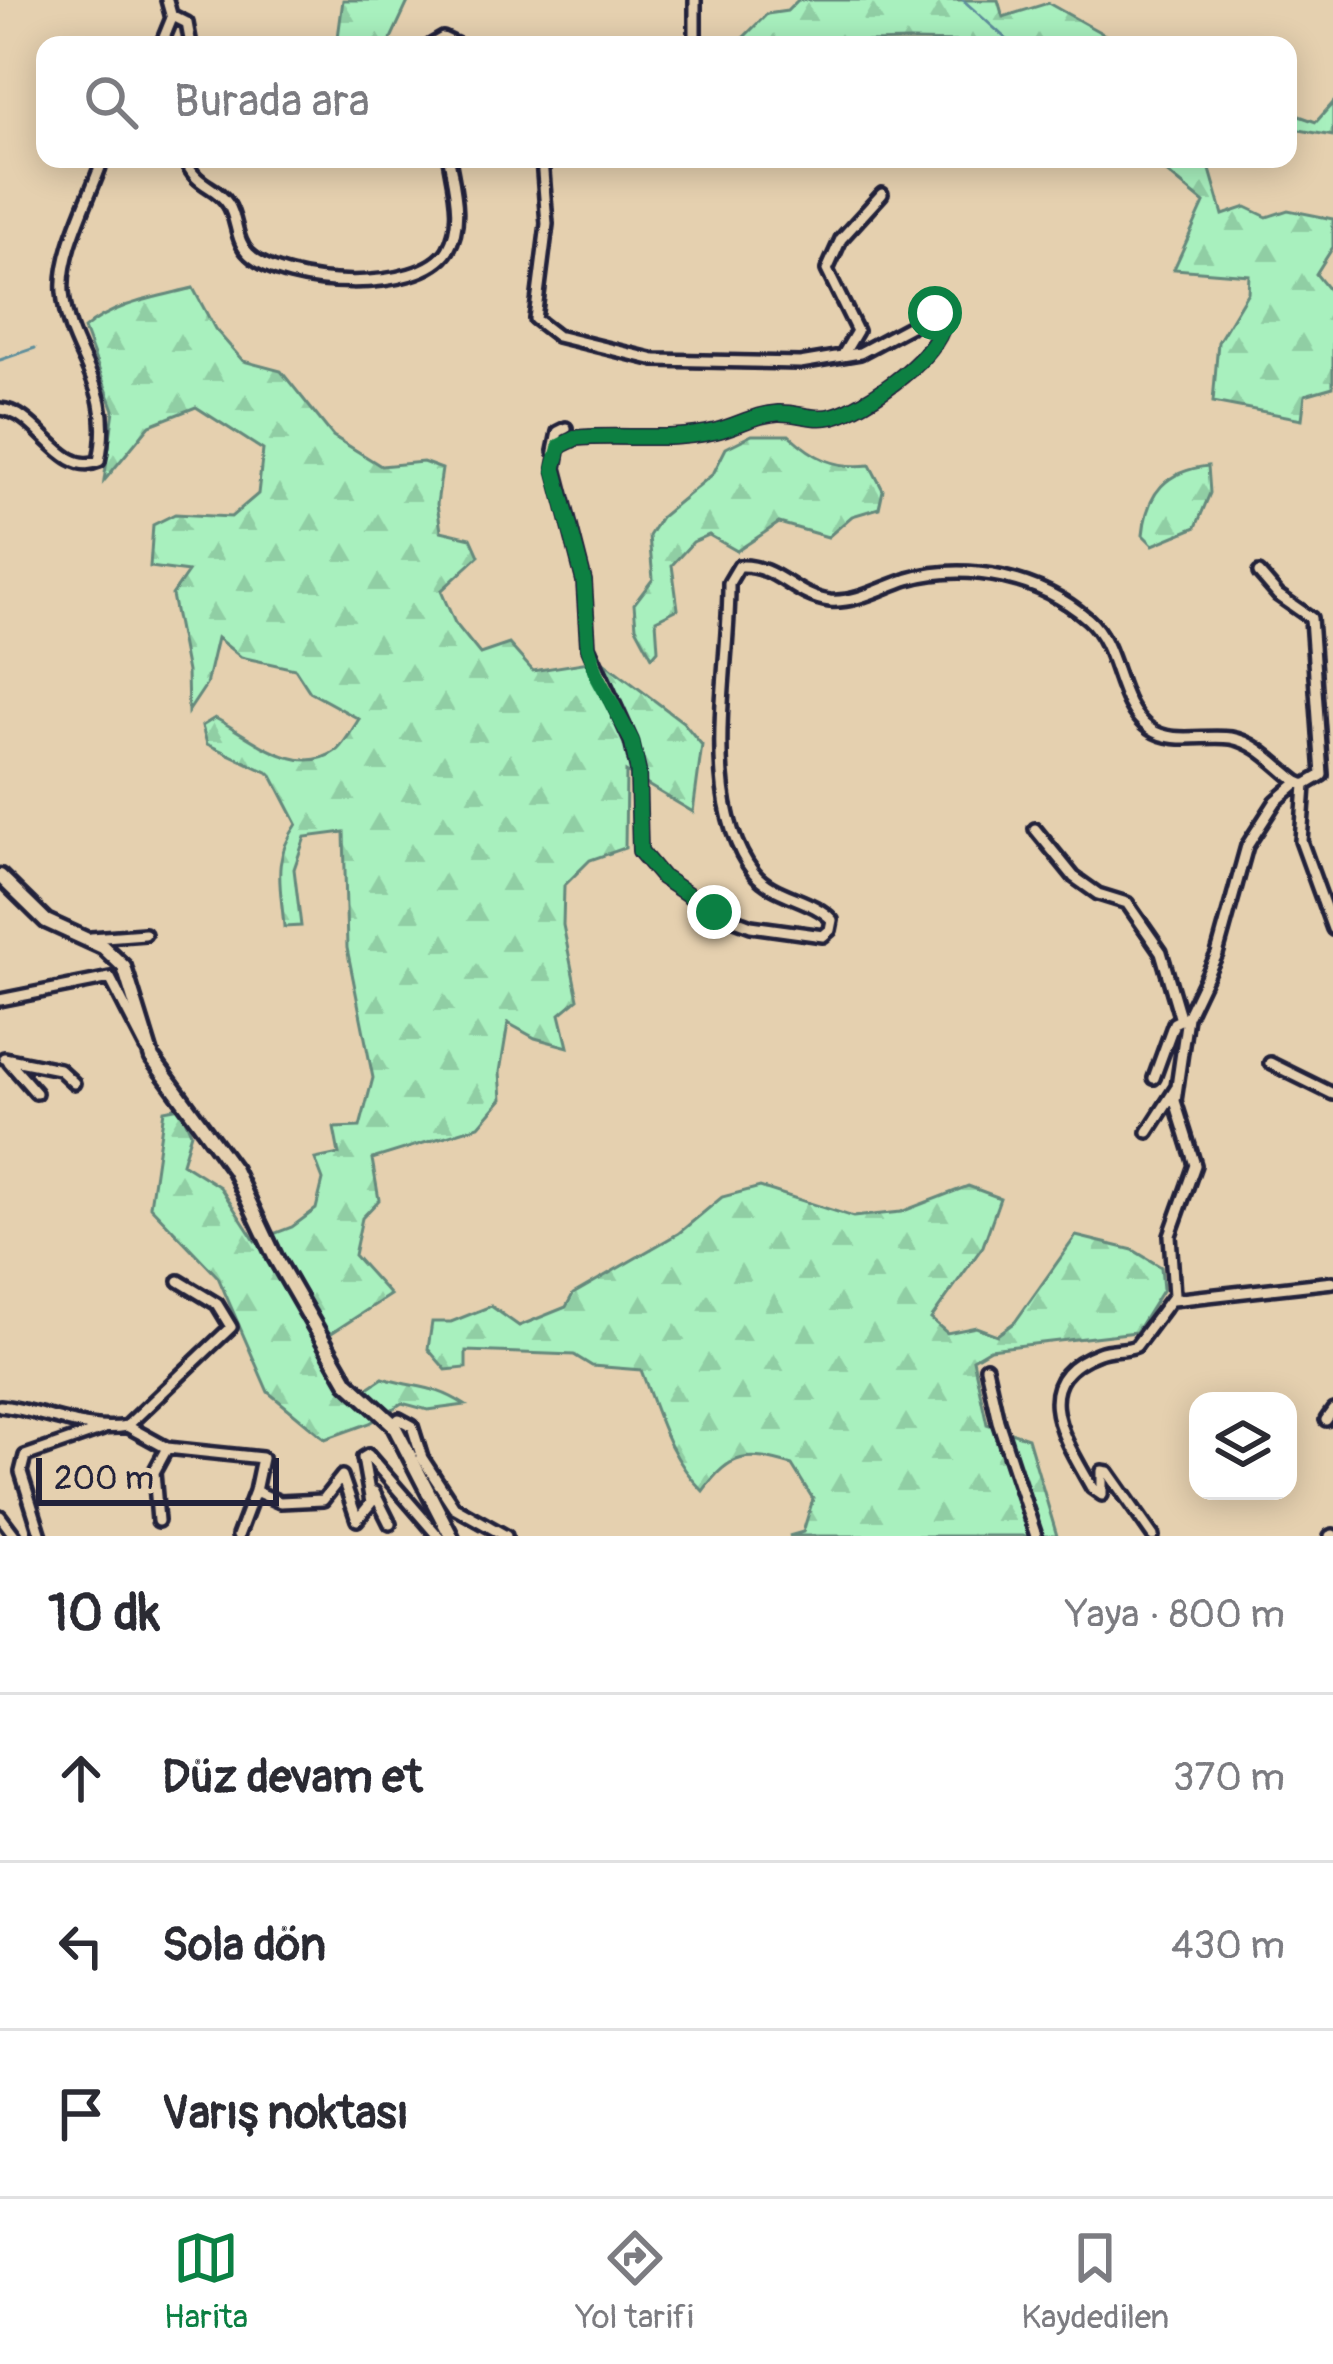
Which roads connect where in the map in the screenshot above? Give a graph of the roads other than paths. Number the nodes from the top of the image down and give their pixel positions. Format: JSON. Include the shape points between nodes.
{"nodes":[{"id":1,"x":167,"y":0,"type":"edge"},
{"id":2,"x":695,"y":0,"type":"edge"},
{"id":3,"x":171,"y":15,"type":"junction"},
{"id":4,"x":164,"y":36,"type":"edge"},
{"id":5,"x":189,"y":36,"type":"edge"},
{"id":6,"x":695,"y":36,"type":"edge"},
{"id":7,"x":100,"y":168,"type":"edge"},
{"id":8,"x":188,"y":168,"type":"edge"},
{"id":9,"x":451,"y":168,"type":"edge"},
{"id":10,"x":543,"y":168,"type":"edge"},
{"id":11,"x":882,"y":194,"type":"dead end"},
{"id":12,"x":840,"y":356,"type":"junction"},
{"id":13,"x":0,"y":410,"type":"edge"},
{"id":14,"x":566,"y":428,"type":"dead end"},
{"id":15,"x":554,"y":468,"type":"junction"},
{"id":16,"x":1259,"y":573,"type":"dead end"},
{"id":17,"x":1327,"y":773,"type":"edge"},
{"id":18,"x":1302,"y":784,"type":"junction"},
{"id":19,"x":1035,"y":829,"type":"dead end"},
{"id":20,"x":0,"y":875,"type":"edge"},
{"id":21,"x":1333,"y":929,"type":"edge"},
{"id":22,"x":145,"y":934,"type":"dead end"},
{"id":23,"x":80,"y":937,"type":"junction"},
{"id":24,"x":0,"y":1000,"type":"edge"},
{"id":25,"x":1184,"y":1019,"type":"junction"},
{"id":26,"x":2,"y":1056,"type":"edge"},
{"id":27,"x":152,"y":1058,"type":"junction"},
{"id":28,"x":1270,"y":1063,"type":"dead end"},
{"id":29,"x":1154,"y":1078,"type":"dead end"},
{"id":30,"x":74,"y":1083,"type":"dead end"},
{"id":31,"x":1180,"y":1083,"type":"junction"},
{"id":32,"x":36,"y":1093,"type":"dead end"},
{"id":33,"x":1333,"y":1094,"type":"edge"},
{"id":34,"x":1148,"y":1132,"type":"dead end"},
{"id":35,"x":179,"y":1281,"type":"dead end"},
{"id":36,"x":1333,"y":1282,"type":"edge"},
{"id":37,"x":1170,"y":1300,"type":"junction"},
{"id":38,"x":986,"y":1367,"type":"dead end"},
{"id":39,"x":0,"y":1406,"type":"edge"},
{"id":40,"x":1333,"y":1410,"type":"edge"},
{"id":41,"x":1326,"y":1420,"type":"dead end"},
{"id":42,"x":393,"y":1424,"type":"junction"},
{"id":43,"x":127,"y":1426,"type":"junction"},
{"id":44,"x":103,"y":1429,"type":"junction"},
{"id":45,"x":166,"y":1448,"type":"junction"},
{"id":46,"x":371,"y":1487,"type":"junction"},
{"id":47,"x":256,"y":1491,"type":"junction"},
{"id":48,"x":0,"y":1516,"type":"edge"},
{"id":49,"x":158,"y":1521,"type":"dead end"},
{"id":50,"x":390,"y":1524,"type":"dead end"},
{"id":51,"x":15,"y":1536,"type":"edge"},
{"id":52,"x":41,"y":1536,"type":"edge"},
{"id":53,"x":238,"y":1536,"type":"edge"},
{"id":54,"x":438,"y":1536,"type":"edge"},
{"id":55,"x":451,"y":1536,"type":"edge"},
{"id":56,"x":506,"y":1536,"type":"edge"},
{"id":57,"x":1036,"y":1536,"type":"edge"},
{"id":58,"x":1154,"y":1536,"type":"edge"}],
"edges":[{"from":1,"to":3,"type":"street"},
{"from":2,"to":6,"type":"street"},
{"from":3,"to":4,"type":"street"},
{"from":3,"to":5,"type":"street","via":[[187,23]]},
{"from":7,"to":13,"type":"street","via":[[63,275],[69,322],[104,404],[99,461],[85,465],[63,455],[32,421]]},
{"from":8,"to":9,"type":"street","via":[[226,200],[247,252],[271,269],[319,280],[380,280],[439,262],[458,208]]},
{"from":10,"to":12,"type":"street","via":[[538,326],[656,360],[800,363]]},
{"from":11,"to":12,"type":"street","via":[[841,239],[827,270],[856,331],[852,349]]},
{"from":12,"to":15,"type":"street","via":[[944,315],[934,347],[841,414],[817,420],[776,412],[693,434],[576,438],[560,446]]},
{"from":14,"to":15,"type":"street","via":[[558,432]]},
{"from":15,"to":18,"type":"street","via":[[584,581],[588,646],[632,741],[640,851],[662,877],[714,912],[823,936],[832,920],[755,875],[730,827],[720,777],[729,583],[739,566],[773,570],[827,601],[979,569],[1029,586],[1087,617],[1150,730],[1249,744]]},
{"from":16,"to":17,"type":"street","via":[[1311,618]]},
{"from":17,"to":18,"type":"street"},
{"from":18,"to":21,"type":"street","via":[[1301,842]]},
{"from":18,"to":25,"type":"street","via":[[1276,801],[1247,846],[1217,954]]},
{"from":19,"to":25,"type":"street","via":[[1074,878],[1126,903],[1162,952]]},
{"from":20,"to":23,"type":"main road","via":[[46,921]]},
{"from":22,"to":23,"type":"street"},
{"from":23,"to":27,"type":"main road","via":[[124,967]]},
{"from":24,"to":27,"type":"street","via":[[110,978]]},
{"from":25,"to":29,"type":"street","via":[[1174,1023]]},
{"from":25,"to":31,"type":"street"},
{"from":26,"to":30,"type":"street","via":[[59,1069]]},
{"from":26,"to":32,"type":"street"},
{"from":27,"to":42,"type":"main road","via":[[234,1170],[347,1382]]},
{"from":28,"to":33,"type":"street"},
{"from":31,"to":34,"type":"street"},
{"from":31,"to":37,"type":"street","via":[[1175,1101],[1195,1165],[1170,1235]]},
{"from":35,"to":43,"type":"street","via":[[217,1304],[231,1327]]},
{"from":36,"to":37,"type":"street"},
{"from":37,"to":58,"type":"street","via":[[1136,1346],[1083,1360],[1054,1400],[1055,1421],[1092,1488],[1102,1495],[1102,1471],[1108,1472]]},
{"from":38,"to":57,"type":"street"},
{"from":39,"to":44,"type":"street"},
{"from":40,"to":41,"type":"street"},
{"from":42,"to":55,"type":"main road"},
{"from":42,"to":56,"type":"street","via":[[412,1426],[454,1507]]},
{"from":43,"to":44,"type":"street"},
{"from":43,"to":45,"type":"street"},
{"from":44,"to":52,"type":"street","via":[[25,1456],[21,1472]]},
{"from":45,"to":47,"type":"street","via":[[262,1458]]},
{"from":45,"to":49,"type":"street","via":[[154,1472]]},
{"from":46,"to":47,"type":"street","via":[[368,1512],[357,1520],[342,1476],[323,1500],[280,1502]]},
{"from":46,"to":50,"type":"street"},
{"from":46,"to":54,"type":"street","via":[[368,1455]]},
{"from":47,"to":53,"type":"street"},
{"from":48,"to":51,"type":"street"}]}
